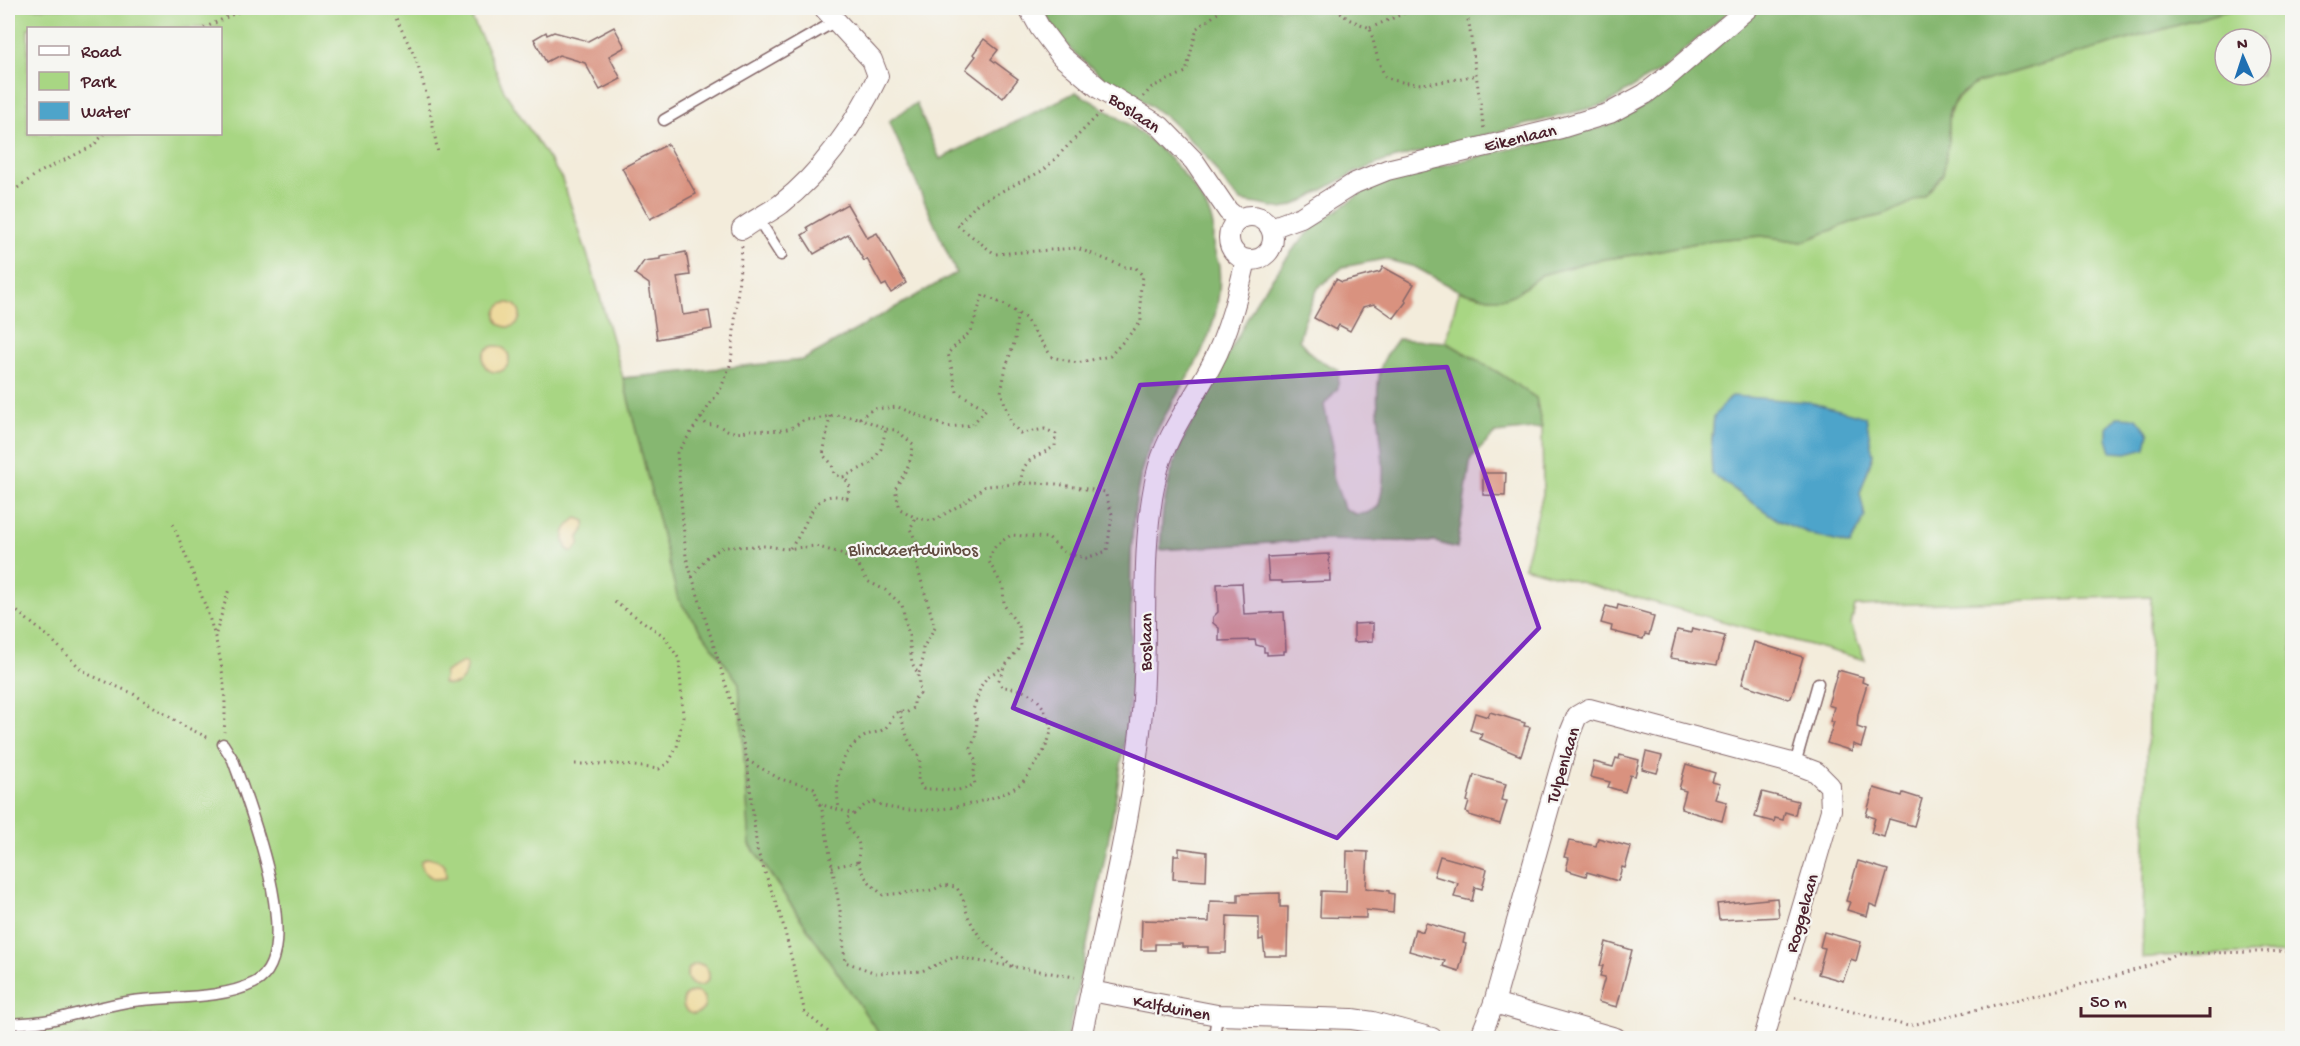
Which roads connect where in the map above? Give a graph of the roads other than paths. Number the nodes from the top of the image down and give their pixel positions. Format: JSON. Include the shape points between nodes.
{"nodes":[{"id":1,"x":1029,"y":8,"type":"edge"},
{"id":2,"x":1748,"y":8,"type":"edge"},
{"id":3,"x":829,"y":14,"type":"edge"},
{"id":4,"x":664,"y":120,"type":"dead end"},
{"id":5,"x":1239,"y":220,"type":"junction"},
{"id":6,"x":750,"y":223,"type":"joint"},
{"id":7,"x":1270,"y":228,"type":"junction"},
{"id":8,"x":781,"y":255,"type":"dead end"},
{"id":9,"x":1246,"y":260,"type":"junction"},
{"id":10,"x":1818,"y":683,"type":"dead end"},
{"id":11,"x":222,"y":744,"type":"road end"},
{"id":12,"x":1795,"y":764,"type":"junction"},
{"id":13,"x":1830,"y":786,"type":"joint"},
{"id":14,"x":1093,"y":983,"type":"junction"},
{"id":15,"x":1494,"y":1003,"type":"junction"},
{"id":16,"x":1217,"y":1015,"type":"junction"},
{"id":17,"x":8,"y":1024,"type":"edge"},
{"id":18,"x":1081,"y":1038,"type":"edge"},
{"id":19,"x":1214,"y":1038,"type":"edge"},
{"id":20,"x":1432,"y":1038,"type":"edge"},
{"id":21,"x":1480,"y":1038,"type":"edge"},
{"id":22,"x":1616,"y":1038,"type":"edge"},
{"id":23,"x":1764,"y":1038,"type":"edge"}],
"edges":[{"from":1,"to":5,"type":"street","name":"Boslaan","via":[[1061,56],[1093,83],[1160,126],[1194,160],[1228,211]]},
{"from":2,"to":7,"type":"street","name":"Eikenlaan","via":[[1645,94],[1610,113],[1387,170],[1355,183],[1301,217]]},
{"from":3,"to":4,"type":"lane","via":[[827,26]]},
{"from":3,"to":6,"type":"street","via":[[872,60],[878,76],[861,112],[806,182],[779,206]]},
{"from":5,"to":7,"type":"street","via":[[1259,218]]},
{"from":5,"to":9,"type":"street","via":[[1230,232],[1229,243],[1235,254]]},
{"from":6,"to":8,"type":"lane"},
{"from":7,"to":9,"type":"street","via":[[1273,242],[1266,255]]},
{"from":9,"to":14,"type":"street","name":"Boslaan","via":[[1222,343],[1169,438],[1156,475],[1146,538],[1146,652],[1137,760]]},
{"from":10,"to":12,"type":"lane"},
{"from":11,"to":17,"type":"lane","via":[[233,760],[270,874],[277,934],[275,958],[267,974],[230,992],[131,1001],[41,1022]]},
{"from":12,"to":13,"type":"street","name":"Tulpenlaan","via":[[1816,772]]},
{"from":12,"to":15,"type":"street","name":"Tulpenlaan","via":[[1602,711],[1589,709],[1577,716]]},
{"from":13,"to":23,"type":"street","name":"Roggelaan","via":[[1831,810]]},
{"from":14,"to":16,"type":"street","name":"Kalfduinen"},
{"from":14,"to":18,"type":"street","name":"Boslaan"},
{"from":15,"to":21,"type":"street"},
{"from":15,"to":22,"type":"street"},
{"from":16,"to":19,"type":"lane"},
{"from":16,"to":20,"type":"street","name":"Kalfduinen","via":[[1352,1019]]}]}
